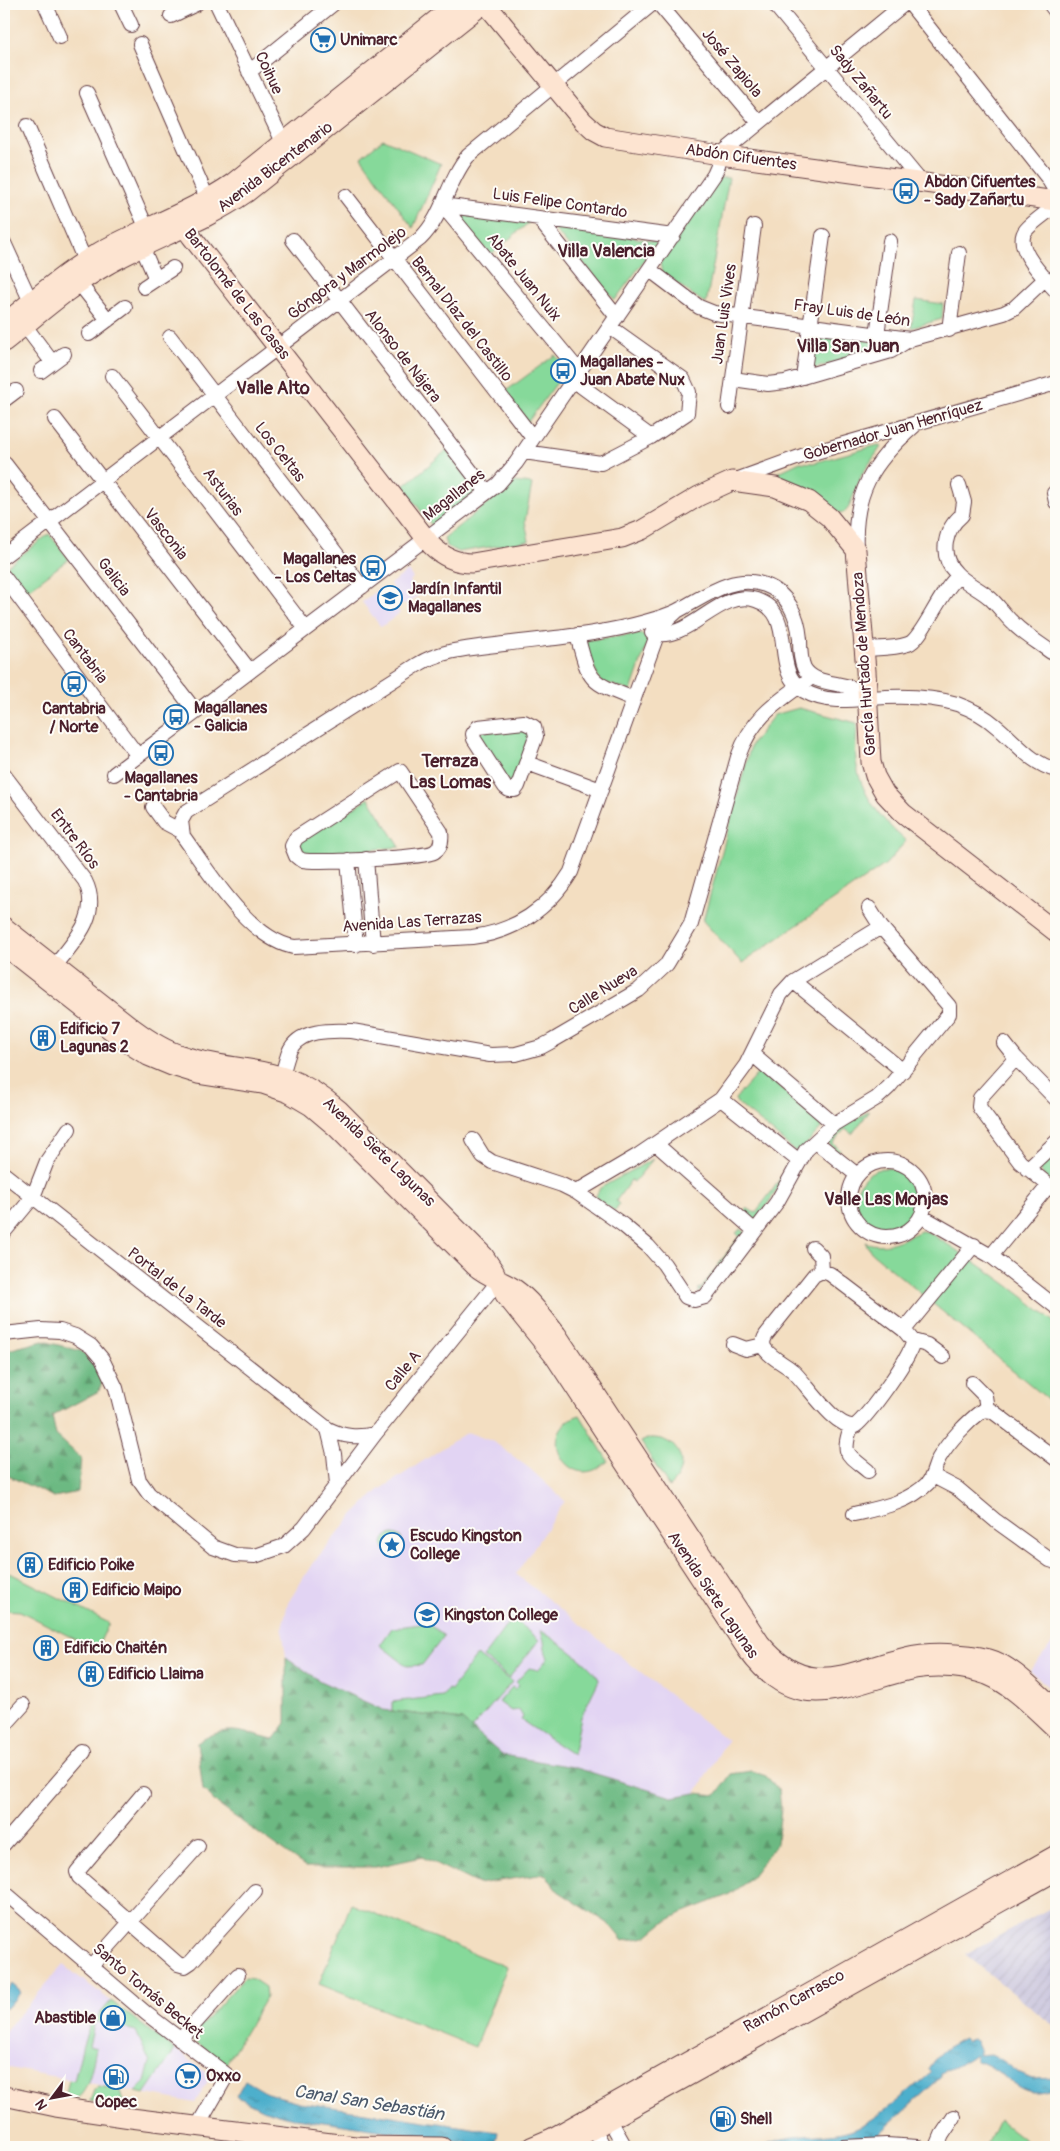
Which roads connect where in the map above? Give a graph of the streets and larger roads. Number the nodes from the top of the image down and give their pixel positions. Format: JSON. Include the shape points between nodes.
{"nodes":[{"id":1,"x":45,"y":4,"type":"edge"},
{"id":2,"x":121,"y":4,"type":"edge"},
{"id":3,"x":196,"y":4,"type":"edge"},
{"id":4,"x":217,"y":4,"type":"edge"},
{"id":5,"x":333,"y":4,"type":"edge"},
{"id":6,"x":456,"y":4,"type":"edge"},
{"id":7,"x":485,"y":4,"type":"edge"},
{"id":8,"x":652,"y":4,"type":"edge"},
{"id":9,"x":658,"y":4,"type":"edge"},
{"id":10,"x":774,"y":4,"type":"edge"},
{"id":11,"x":904,"y":4,"type":"edge"},
{"id":12,"x":910,"y":4,"type":"edge"},
{"id":13,"x":1050,"y":4,"type":"edge"},
{"id":14,"x":1056,"y":12,"type":"edge"},
{"id":15,"x":171,"y":16,"type":"dead end"},
{"id":16,"x":131,"y":25,"type":"dead end"},
{"id":17,"x":60,"y":37,"type":"dead end"},
{"id":18,"x":140,"y":44,"type":"dead end"},
{"id":19,"x":828,"y":68,"type":"junction"},
{"id":20,"x":249,"y":72,"type":"junction"},
{"id":21,"x":553,"y":85,"type":"junction"},
{"id":22,"x":87,"y":93,"type":"dead end"},
{"id":23,"x":759,"y":123,"type":"junction"},
{"id":24,"x":27,"y":126,"type":"dead end"},
{"id":25,"x":288,"y":150,"type":"junction"},
{"id":26,"x":720,"y":155,"type":"junction"},
{"id":27,"x":921,"y":182,"type":"junction"},
{"id":28,"x":1056,"y":192,"type":"edge"},
{"id":29,"x":346,"y":196,"type":"dead end"},
{"id":30,"x":208,"y":200,"type":"junction"},
{"id":31,"x":1056,"y":201,"type":"edge"},
{"id":32,"x":442,"y":205,"type":"junction"},
{"id":33,"x":1056,"y":205,"type":"edge"},
{"id":34,"x":538,"y":218,"type":"junction"},
{"id":35,"x":181,"y":221,"type":"junction"},
{"id":36,"x":754,"y":226,"type":"dead end"},
{"id":37,"x":147,"y":229,"type":"junction"},
{"id":38,"x":673,"y":236,"type":"junction"},
{"id":39,"x":823,"y":236,"type":"dead end"},
{"id":40,"x":292,"y":240,"type":"dead end"},
{"id":41,"x":890,"y":241,"type":"dead end"},
{"id":42,"x":4,"y":243,"type":"edge"},
{"id":43,"x":142,"y":247,"type":"junction"},
{"id":44,"x":959,"y":253,"type":"dead end"},
{"id":45,"x":393,"y":259,"type":"junction"},
{"id":46,"x":85,"y":261,"type":"junction"},
{"id":47,"x":173,"y":268,"type":"dead end"},
{"id":48,"x":650,"y":270,"type":"junction"},
{"id":49,"x":1046,"y":278,"type":"junction"},
{"id":50,"x":79,"y":283,"type":"junction"},
{"id":51,"x":1056,"y":291,"type":"edge"},
{"id":52,"x":28,"y":296,"type":"junction"},
{"id":53,"x":338,"y":301,"type":"junction"},
{"id":54,"x":125,"y":307,"type":"dead end"},
{"id":55,"x":742,"y":316,"type":"junction"},
{"id":56,"x":108,"y":320,"type":"junction"},
{"id":57,"x":613,"y":322,"type":"junction"},
{"id":58,"x":4,"y":324,"type":"edge"},
{"id":59,"x":810,"y":324,"type":"junction"},
{"id":60,"x":25,"y":326,"type":"junction"},
{"id":61,"x":949,"y":330,"type":"junction"},
{"id":62,"x":89,"y":334,"type":"dead end"},
{"id":63,"x":877,"y":335,"type":"junction"},
{"id":64,"x":170,"y":337,"type":"dead end"},
{"id":65,"x":910,"y":339,"type":"junction"},
{"id":66,"x":4,"y":342,"type":"edge"},
{"id":67,"x":277,"y":348,"type":"junction"},
{"id":68,"x":64,"y":354,"type":"dead end"},
{"id":69,"x":112,"y":376,"type":"dead end"},
{"id":70,"x":576,"y":376,"type":"junction"},
{"id":71,"x":803,"y":377,"type":"junction"},
{"id":72,"x":733,"y":379,"type":"junction"},
{"id":73,"x":1056,"y":383,"type":"edge"},
{"id":74,"x":16,"y":391,"type":"dead end"},
{"id":75,"x":214,"y":395,"type":"junction"},
{"id":76,"x":4,"y":400,"type":"edge"},
{"id":77,"x":729,"y":407,"type":"dead end"},
{"id":78,"x":55,"y":419,"type":"dead end"},
{"id":79,"x":918,"y":422,"type":"junction"},
{"id":80,"x":652,"y":436,"type":"junction"},
{"id":81,"x":159,"y":437,"type":"junction"},
{"id":82,"x":533,"y":438,"type":"junction"},
{"id":83,"x":524,"y":452,"type":"junction"},
{"id":84,"x":5,"y":464,"type":"edge"},
{"id":85,"x":103,"y":480,"type":"junction"},
{"id":86,"x":732,"y":481,"type":"junction"},
{"id":87,"x":959,"y":485,"type":"dead end"},
{"id":88,"x":487,"y":492,"type":"junction"},
{"id":89,"x":49,"y":521,"type":"junction"},
{"id":90,"x":426,"y":539,"type":"junction"},
{"id":91,"x":856,"y":550,"type":"junction"},
{"id":92,"x":4,"y":556,"type":"edge"},
{"id":93,"x":959,"y":576,"type":"junction"},
{"id":94,"x":4,"y":577,"type":"edge"},
{"id":95,"x":362,"y":587,"type":"junction"},
{"id":96,"x":676,"y":612,"type":"junction"},
{"id":97,"x":629,"y":626,"type":"junction"},
{"id":98,"x":306,"y":629,"type":"junction"},
{"id":99,"x":577,"y":635,"type":"junction"},
{"id":100,"x":657,"y":635,"type":"junction"},
{"id":101,"x":864,"y":649,"type":"junction"},
{"id":102,"x":1051,"y":652,"type":"dead end"},
{"id":103,"x":250,"y":671,"type":"junction"},
{"id":104,"x":812,"y":677,"type":"junction"},
{"id":105,"x":798,"y":687,"type":"junction"},
{"id":106,"x":868,"y":698,"type":"junction"},
{"id":107,"x":634,"y":699,"type":"junction"},
{"id":108,"x":196,"y":712,"type":"junction"},
{"id":109,"x":138,"y":756,"type":"junction"},
{"id":110,"x":527,"y":763,"type":"junction"},
{"id":111,"x":1056,"y":770,"type":"edge"},
{"id":112,"x":4,"y":774,"type":"edge"},
{"id":113,"x":114,"y":774,"type":"dead end"},
{"id":114,"x":601,"y":790,"type":"junction"},
{"id":115,"x":153,"y":807,"type":"dead end"},
{"id":116,"x":181,"y":831,"type":"junction"},
{"id":117,"x":366,"y":859,"type":"junction"},
{"id":118,"x":348,"y":860,"type":"junction"},
{"id":119,"x":869,"y":908,"type":"dead end"},
{"id":120,"x":1053,"y":926,"type":"edge"},
{"id":121,"x":4,"y":927,"type":"edge"},
{"id":122,"x":881,"y":927,"type":"junction"},
{"id":123,"x":356,"y":944,"type":"junction"},
{"id":124,"x":373,"y":944,"type":"junction"},
{"id":125,"x":4,"y":946,"type":"edge"},
{"id":126,"x":48,"y":971,"type":"junction"},
{"id":127,"x":793,"y":981,"type":"junction"},
{"id":128,"x":1004,"y":1043,"type":"dead end"},
{"id":129,"x":752,"y":1054,"type":"junction"},
{"id":130,"x":1016,"y":1058,"type":"junction"},
{"id":131,"x":903,"y":1071,"type":"junction"},
{"id":132,"x":280,"y":1082,"type":"junction"},
{"id":133,"x":721,"y":1099,"type":"junction"},
{"id":134,"x":1056,"y":1099,"type":"edge"},
{"id":135,"x":834,"y":1124,"type":"junction"},
{"id":136,"x":69,"y":1129,"type":"dead end"},
{"id":137,"x":473,"y":1140,"type":"dead end"},
{"id":138,"x":816,"y":1142,"type":"junction"},
{"id":139,"x":1056,"y":1142,"type":"edge"},
{"id":140,"x":656,"y":1144,"type":"junction"},
{"id":141,"x":799,"y":1161,"type":"junction"},
{"id":142,"x":1027,"y":1170,"type":"junction"},
{"id":143,"x":4,"y":1174,"type":"edge"},
{"id":144,"x":857,"y":1175,"type":"junction"},
{"id":145,"x":1052,"y":1188,"type":"edge"},
{"id":146,"x":576,"y":1192,"type":"junction"},
{"id":147,"x":33,"y":1197,"type":"junction"},
{"id":148,"x":921,"y":1216,"type":"junction"},
{"id":149,"x":756,"y":1231,"type":"junction"},
{"id":150,"x":4,"y":1232,"type":"edge"},
{"id":151,"x":974,"y":1245,"type":"junction"},
{"id":152,"x":813,"y":1248,"type":"dead end"},
{"id":153,"x":991,"y":1256,"type":"junction"},
{"id":154,"x":822,"y":1272,"type":"junction"},
{"id":155,"x":498,"y":1282,"type":"junction"},
{"id":156,"x":1056,"y":1307,"type":"edge"},
{"id":157,"x":904,"y":1330,"type":"junction"},
{"id":158,"x":4,"y":1332,"type":"edge"},
{"id":159,"x":914,"y":1341,"type":"junction"},
{"id":160,"x":733,"y":1344,"type":"dead end"},
{"id":161,"x":763,"y":1345,"type":"junction"},
{"id":162,"x":943,"y":1357,"type":"dead end"},
{"id":163,"x":972,"y":1383,"type":"dead end"},
{"id":164,"x":986,"y":1409,"type":"junction"},
{"id":165,"x":851,"y":1426,"type":"junction"},
{"id":166,"x":328,"y":1429,"type":"junction"},
{"id":167,"x":375,"y":1434,"type":"junction"},
{"id":168,"x":1056,"y":1459,"type":"edge"},
{"id":169,"x":868,"y":1471,"type":"dead end"},
{"id":170,"x":933,"y":1476,"type":"junction"},
{"id":171,"x":336,"y":1484,"type":"junction"},
{"id":172,"x":854,"y":1514,"type":"dead end"},
{"id":173,"x":1056,"y":1562,"type":"edge"},
{"id":174,"x":948,"y":1661,"type":"junction"},
{"id":175,"x":22,"y":1704,"type":"dead end"},
{"id":176,"x":1056,"y":1709,"type":"edge"},
{"id":177,"x":4,"y":1726,"type":"edge"},
{"id":178,"x":1056,"y":1729,"type":"edge"},
{"id":179,"x":84,"y":1752,"type":"dead end"},
{"id":180,"x":143,"y":1794,"type":"dead end"},
{"id":181,"x":4,"y":1844,"type":"edge"},
{"id":182,"x":198,"y":1846,"type":"dead end"},
{"id":183,"x":1056,"y":1855,"type":"edge"},
{"id":184,"x":1056,"y":1871,"type":"edge"},
{"id":185,"x":255,"y":1891,"type":"dead end"},
{"id":186,"x":4,"y":1892,"type":"edge"},
{"id":187,"x":130,"y":1922,"type":"junction"},
{"id":188,"x":91,"y":1966,"type":"junction"},
{"id":189,"x":238,"y":1975,"type":"dead end"},
{"id":190,"x":180,"y":2040,"type":"junction"},
{"id":191,"x":4,"y":2096,"type":"edge"},
{"id":192,"x":954,"y":2117,"type":"dead end"},
{"id":193,"x":599,"y":2118,"type":"junction"},
{"id":194,"x":197,"y":2127,"type":"junction"},
{"id":195,"x":360,"y":2146,"type":"edge"},
{"id":196,"x":442,"y":2147,"type":"edge"},
{"id":197,"x":531,"y":2147,"type":"edge"},
{"id":198,"x":560,"y":2147,"type":"edge"},
{"id":199,"x":604,"y":2147,"type":"edge"},
{"id":200,"x":625,"y":2147,"type":"edge"},
{"id":201,"x":844,"y":2147,"type":"edge"},
{"id":202,"x":918,"y":2147,"type":"edge"},
{"id":203,"x":937,"y":2147,"type":"edge"}],
"edges":[{"from":1,"to":17,"type":"street"},
{"from":2,"to":16,"type":"street"},
{"from":3,"to":15,"type":"street"},
{"from":4,"to":20,"type":"street","name":"Coihue"},
{"from":5,"to":20,"type":"street"},
{"from":6,"to":25,"type":"street","name":"Avenida Bicentenario"},
{"from":7,"to":21,"type":"street","name":"Abdón Cifuentes"},
{"from":7,"to":25,"type":"street","name":"Avenida Bicentenario"},
{"from":8,"to":21,"type":"street","name":"Góngora y Marmolejo"},
{"from":9,"to":23,"type":"street","name":"José Zapiola"},
{"from":10,"to":19,"type":"street","name":"Sady Zañartu"},
{"from":11,"to":19,"type":"street"},
{"from":12,"to":28,"type":"street"},
{"from":13,"to":14,"type":"street"},
{"from":18,"to":30,"type":"street"},
{"from":19,"to":23,"type":"street"},
{"from":19,"to":27,"type":"street","name":"Sady Zañartu"},
{"from":20,"to":25,"type":"street","name":"Coihue"},
{"from":21,"to":26,"type":"street","name":"Abdón Cifuentes","via":[[583,121],[599,134]]},
{"from":21,"to":32,"type":"street","name":"Góngora y Marmolejo","via":[[468,156],[454,175]]},
{"from":22,"to":37,"type":"street"},
{"from":23,"to":26,"type":"street"},
{"from":24,"to":46,"type":"street"},
{"from":25,"to":30,"type":"street","name":"Avenida Bicentenario"},
{"from":25,"to":35,"type":"street","name":"Avenida Bicentenario","via":[[232,203]]},
{"from":26,"to":27,"type":"street","name":"Abdón Cifuentes"},
{"from":26,"to":38,"type":"street","name":"Magallanes","via":[[714,175]]},
{"from":27,"to":31,"type":"street","name":"Abdón Cifuentes"},
{"from":29,"to":45,"type":"street","name":"Bernal Díaz del Castillo"},
{"from":30,"to":35,"type":"street","name":"Avenida Bicentenario"},
{"from":32,"to":34,"type":"street","name":"Luis Felipe Contardo"},
{"from":32,"to":45,"type":"street","name":"Góngora y Marmolejo","via":[[425,234]]},
{"from":32,"to":70,"type":"street","name":"Abate Juan Nuix"},
{"from":33,"to":49,"type":"street","via":[[1026,231],[1022,239],[1025,252]]},
{"from":34,"to":38,"type":"street","name":"Luis Felipe Contardo"},
{"from":34,"to":57,"type":"street"},
{"from":35,"to":37,"type":"street","name":"Avenida Bicentenario"},
{"from":35,"to":43,"type":"street","name":"Avenida Bicentenario"},
{"from":35,"to":67,"type":"street","name":"Bartolomé de Las Casas"},
{"from":36,"to":55,"type":"street","name":"Juan Luis Vives"},
{"from":37,"to":46,"type":"street","name":"Avenida Bicentenario"},
{"from":38,"to":48,"type":"street","name":"Magallanes"},
{"from":39,"to":59,"type":"street"},
{"from":40,"to":53,"type":"street","name":"Alonso de Nájera"},
{"from":41,"to":63,"type":"street"},
{"from":42,"to":52,"type":"street"},
{"from":43,"to":47,"type":"street","via":[[150,283]]},
{"from":43,"to":50,"type":"street","name":"Avenida Bicentenario"},
{"from":44,"to":61,"type":"street"},
{"from":45,"to":53,"type":"street","name":"Góngora y Marmolejo"},
{"from":45,"to":82,"type":"street","name":"Bernal Díaz del Castillo"},
{"from":46,"to":52,"type":"street","name":"Avenida Bicentenario"},
{"from":48,"to":55,"type":"street","name":"Fray Luis de León","via":[[705,310]]},
{"from":48,"to":57,"type":"street","name":"Magallanes"},
{"from":49,"to":51,"type":"street"},
{"from":49,"to":61,"type":"street","name":"Fray Luis de León","via":[[1009,311]]},
{"from":50,"to":56,"type":"street"},
{"from":50,"to":60,"type":"street","name":"Avenida Bicentenario"},
{"from":52,"to":58,"type":"street","name":"Avenida Bicentenario"},
{"from":53,"to":67,"type":"street","name":"Góngora y Marmolejo"},
{"from":53,"to":88,"type":"street","name":"Alonso de Nájera"},
{"from":54,"to":56,"type":"street"},
{"from":55,"to":59,"type":"street","name":"Fray Luis de León"},
{"from":55,"to":72,"type":"street","name":"Juan Luis Vives"},
{"from":56,"to":62,"type":"street"},
{"from":57,"to":70,"type":"street","name":"Magallanes"},
{"from":57,"to":80,"type":"street","via":[[683,379],[689,392],[687,413]]},
{"from":59,"to":63,"type":"street","name":"Fray Luis de León"},
{"from":59,"to":71,"type":"street"},
{"from":60,"to":66,"type":"street","name":"Avenida Bicentenario"},
{"from":60,"to":68,"type":"street","via":[[47,367]]},
{"from":61,"to":65,"type":"street","name":"Fray Luis de León"},
{"from":63,"to":65,"type":"street","name":"Fray Luis de León"},
{"from":64,"to":75,"type":"street","name":"Los Celtas"},
{"from":65,"to":71,"type":"street","via":[[891,350]]},
{"from":67,"to":75,"type":"street","name":"Góngora y Marmolejo"},
{"from":67,"to":90,"type":"street","name":"Bartolomé de Las Casas"},
{"from":69,"to":81,"type":"street","name":"Asturias"},
{"from":70,"to":80,"type":"street","name":"Abate Juan Nuix"},
{"from":70,"to":82,"type":"street","name":"Magallanes"},
{"from":71,"to":72,"type":"street","via":[[775,384]]},
{"from":72,"to":77,"type":"street","name":"Juan Luis Vives"},
{"from":73,"to":79,"type":"street","name":"Gobernador Juan Henríquez"},
{"from":74,"to":76,"type":"street"},
{"from":75,"to":81,"type":"street","name":"Góngora y Marmolejo"},
{"from":75,"to":95,"type":"street","name":"Los Celtas"},
{"from":78,"to":85,"type":"street","name":"Vasconia"},
{"from":79,"to":86,"type":"street","name":"Gobernador Juan Henríquez","via":[[802,456]]},
{"from":79,"to":91,"type":"street","name":"García Hurtado de Mendoza","via":[[880,461],[866,484],[855,522]]},
{"from":80,"to":83,"type":"street","via":[[601,463]]},
{"from":81,"to":85,"type":"street","name":"Góngora y Marmolejo"},
{"from":81,"to":98,"type":"street","name":"Asturias"},
{"from":82,"to":83,"type":"street","name":"Magallanes"},
{"from":83,"to":88,"type":"street","name":"Magallanes","via":[[508,473]]},
{"from":84,"to":89,"type":"street","name":"Galicia"},
{"from":85,"to":89,"type":"street","name":"Góngora y Marmolejo"},
{"from":85,"to":103,"type":"street","name":"Vasconia"},
{"from":86,"to":90,"type":"street","name":"Gobernador Juan Henríquez","via":[[699,496],[642,530],[612,541],[464,563],[440,554]]},
{"from":86,"to":91,"type":"street","via":[[775,487],[809,501],[829,517]]},
{"from":87,"to":93,"type":"street","via":[[964,502],[962,515],[949,530],[946,548],[949,563]]},
{"from":88,"to":90,"type":"street","name":"Magallanes"},
{"from":89,"to":92,"type":"street","name":"Góngora y Marmolejo"},
{"from":89,"to":108,"type":"street","name":"Galicia"},
{"from":90,"to":95,"type":"street","name":"Magallanes"},
{"from":91,"to":101,"type":"street","name":"García Hurtado de Mendoza"},
{"from":93,"to":101,"type":"street","via":[[946,588],[912,643]]},
{"from":93,"to":102,"type":"street","via":[[981,591],[1017,628]]},
{"from":94,"to":109,"type":"street","name":"Cantabria"},
{"from":95,"to":98,"type":"street","name":"Magallanes"},
{"from":96,"to":97,"type":"street","name":"Avenida Las Terrazas"},
{"from":96,"to":100,"type":"street","name":"Avenida Las Terrazas"},
{"from":96,"to":104,"type":"street","name":"Avenida Las Terrazas","via":[[738,582],[755,582],[769,587],[781,595],[793,610],[799,628],[802,661]]},
{"from":97,"to":99,"type":"street","name":"Avenida Las Terrazas"},
{"from":97,"to":100,"type":"street","name":"Avenida Las Terrazas"},
{"from":98,"to":103,"type":"street","name":"Magallanes"},
{"from":99,"to":107,"type":"street","via":[[586,668],[593,679]]},
{"from":99,"to":116,"type":"street","name":"Avenida Las Terrazas","via":[[452,650],[426,659],[191,809],[183,816]]},
{"from":100,"to":105,"type":"street","via":[[682,627],[732,600],[747,598],[761,602],[779,621],[787,670]]},
{"from":100,"to":107,"type":"street","name":"Avenida Las Terrazas"},
{"from":101,"to":106,"type":"street","name":"García Hurtado de Mendoza"},
{"from":103,"to":108,"type":"street","name":"Magallanes"},
{"from":104,"to":105,"type":"street","name":"Calle Nueva"},
{"from":104,"to":106,"type":"street","via":[[854,688]]},
{"from":105,"to":106,"type":"street","via":[[813,695],[847,701]]},
{"from":105,"to":132,"type":"street","name":"Calle Nueva","via":[[771,707],[748,734],[738,757],[691,924],[670,960],[639,990],[541,1047],[516,1054],[490,1055],[352,1031],[305,1036],[291,1047]]},
{"from":106,"to":111,"type":"street","via":[[917,697],[965,707],[996,725],[1034,760]]},
{"from":106,"to":120,"type":"street","name":"García Hurtado de Mendoza","via":[[871,762],[888,798],[903,813]]},
{"from":107,"to":114,"type":"street","name":"Avenida Las Terrazas"},
{"from":108,"to":109,"type":"street","name":"Magallanes"},
{"from":109,"to":113,"type":"street","name":"Magallanes"},
{"from":110,"to":110,"type":"street","via":[[536,733],[531,724],[524,722],[475,729],[474,739],[507,789],[517,788]]},
{"from":110,"to":114,"type":"street"},
{"from":112,"to":126,"type":"street","name":"Entre Ríos","via":[[85,881],[90,894],[86,924]]},
{"from":114,"to":124,"type":"street","name":"Avenida Las Terrazas","via":[[571,872],[558,892],[531,916],[486,935]]},
{"from":115,"to":116,"type":"street","name":"Avenida Las Terrazas","via":[[164,822]]},
{"from":116,"to":123,"type":"street","name":"Avenida Las Terrazas","via":[[230,900],[263,934],[294,947]]},
{"from":117,"to":118,"type":"street"},
{"from":117,"to":118,"type":"street","via":[[428,855],[440,846],[439,828],[400,771],[299,835],[293,842],[294,853],[304,860]]},
{"from":117,"to":124,"type":"street"},
{"from":118,"to":123,"type":"street"},
{"from":119,"to":122,"type":"street"},
{"from":121,"to":126,"type":"street","name":"Avenida Siete Lagunas"},
{"from":122,"to":127,"type":"street"},
{"from":122,"to":131,"type":"street","via":[[950,1009],[948,1017]]},
{"from":123,"to":124,"type":"street","name":"Avenida Las Terrazas"},
{"from":125,"to":126,"type":"street","name":"Avenida Siete Lagunas"},
{"from":126,"to":132,"type":"street","name":"Avenida Siete Lagunas","via":[[120,1028],[148,1056],[184,1071],[249,1081]]},
{"from":127,"to":129,"type":"street","via":[[781,994]]},
{"from":127,"to":131,"type":"street"},
{"from":128,"to":130,"type":"street"},
{"from":129,"to":133,"type":"street"},
{"from":129,"to":135,"type":"street"},
{"from":130,"to":134,"type":"street"},
{"from":130,"to":142,"type":"street","via":[[981,1096],[978,1104]]},
{"from":131,"to":135,"type":"street","via":[[877,1098]]},
{"from":132,"to":155,"type":"street","name":"Avenida Siete Lagunas","via":[[325,1116],[475,1266]]},
{"from":133,"to":140,"type":"street"},
{"from":133,"to":141,"type":"street"},
{"from":135,"to":138,"type":"street"},
{"from":136,"to":147,"type":"street","via":[[48,1162]]},
{"from":137,"to":146,"type":"street","via":[[483,1156],[492,1162]]},
{"from":138,"to":141,"type":"street"},
{"from":138,"to":144,"type":"street"},
{"from":139,"to":142,"type":"street"},
{"from":140,"to":146,"type":"street"},
{"from":140,"to":149,"type":"street"},
{"from":141,"to":149,"type":"street","via":[[777,1202]]},
{"from":142,"to":145,"type":"street"},
{"from":143,"to":147,"type":"street","name":"Portal de La Tarde"},
{"from":144,"to":148,"type":"street","via":[[879,1162],[904,1165],[921,1183],[925,1199]]},
{"from":144,"to":148,"type":"street","via":[[849,1195],[850,1210],[869,1233],[884,1237],[899,1235],[912,1228]]},
{"from":145,"to":153,"type":"street"},
{"from":146,"to":149,"type":"street","via":[[639,1237],[664,1264],[686,1297],[694,1300],[705,1297]]},
{"from":147,"to":150,"type":"street"},
{"from":147,"to":166,"type":"street","name":"Portal de La Tarde"},
{"from":148,"to":151,"type":"street"},
{"from":151,"to":153,"type":"street"},
{"from":151,"to":157,"type":"street"},
{"from":152,"to":154,"type":"street","via":[[821,1256]]},
{"from":153,"to":156,"type":"street"},
{"from":154,"to":157,"type":"street","via":[[830,1274]]},
{"from":154,"to":161,"type":"street","via":[[814,1275],[766,1335]]},
{"from":155,"to":167,"type":"street","name":"Calle A"},
{"from":155,"to":174,"type":"street","name":"Avenida Siete Lagunas","via":[[524,1297],[557,1335],[757,1639],[775,1660],[806,1676],[827,1678],[918,1654]]},
{"from":157,"to":159,"type":"street"},
{"from":158,"to":171,"type":"street","via":[[60,1331],[83,1341],[97,1352],[116,1388],[143,1487],[220,1550],[255,1556],[284,1546],[304,1528]]},
{"from":159,"to":162,"type":"street","via":[[927,1345]]},
{"from":159,"to":165,"type":"street","via":[[888,1386],[858,1424]]},
{"from":160,"to":161,"type":"street","via":[[746,1348]]},
{"from":161,"to":165,"type":"street","via":[[766,1351],[794,1372],[835,1418]]},
{"from":163,"to":164,"type":"street","via":[[985,1396]]},
{"from":164,"to":168,"type":"street"},
{"from":164,"to":170,"type":"street","via":[[969,1422],[942,1453]]},
{"from":165,"to":169,"type":"street","via":[[846,1450]]},
{"from":166,"to":167,"type":"street","name":"Portal de La Tarde","via":[[354,1437]]},
{"from":166,"to":171,"type":"street"},
{"from":167,"to":171,"type":"street","name":"Calle A"},
{"from":170,"to":172,"type":"street","via":[[902,1501]]},
{"from":170,"to":173,"type":"street","via":[[958,1489],[996,1521]]},
{"from":174,"to":176,"type":"street","name":"Avenida Siete Lagunas","via":[[988,1659],[1004,1665]]},
{"from":174,"to":178,"type":"street","name":"Avenida Siete Lagunas","via":[[1002,1682]]},
{"from":175,"to":177,"type":"street"},
{"from":179,"to":181,"type":"street"},
{"from":180,"to":187,"type":"street","via":[[77,1872]]},
{"from":182,"to":187,"type":"street"},
{"from":183,"to":193,"type":"street","name":"Ramón Carrasco","via":[[660,2076],[604,2093],[589,2104]]},
{"from":184,"to":193,"type":"street","name":"Ramón Carrasco"},
{"from":185,"to":187,"type":"street","via":[[185,1966],[178,1964]]},
{"from":186,"to":188,"type":"street","name":"Santo Tomás Becket"},
{"from":187,"to":188,"type":"street"},
{"from":188,"to":190,"type":"street","name":"Santo Tomás Becket"},
{"from":189,"to":190,"type":"street"},
{"from":190,"to":194,"type":"street","name":"Santo Tomás Becket","via":[[227,2075]]},
{"from":191,"to":194,"type":"street","via":[[56,2108]]},
{"from":192,"to":203,"type":"street"},
{"from":193,"to":197,"type":"street","name":"Ramón Carrasco"},
{"from":193,"to":198,"type":"street","name":"Ramón Carrasco"},
{"from":193,"to":199,"type":"street"},
{"from":193,"to":200,"type":"street"},
{"from":194,"to":195,"type":"street"},
{"from":195,"to":196,"type":"street"},
{"from":201,"to":202,"type":"street"}]}
